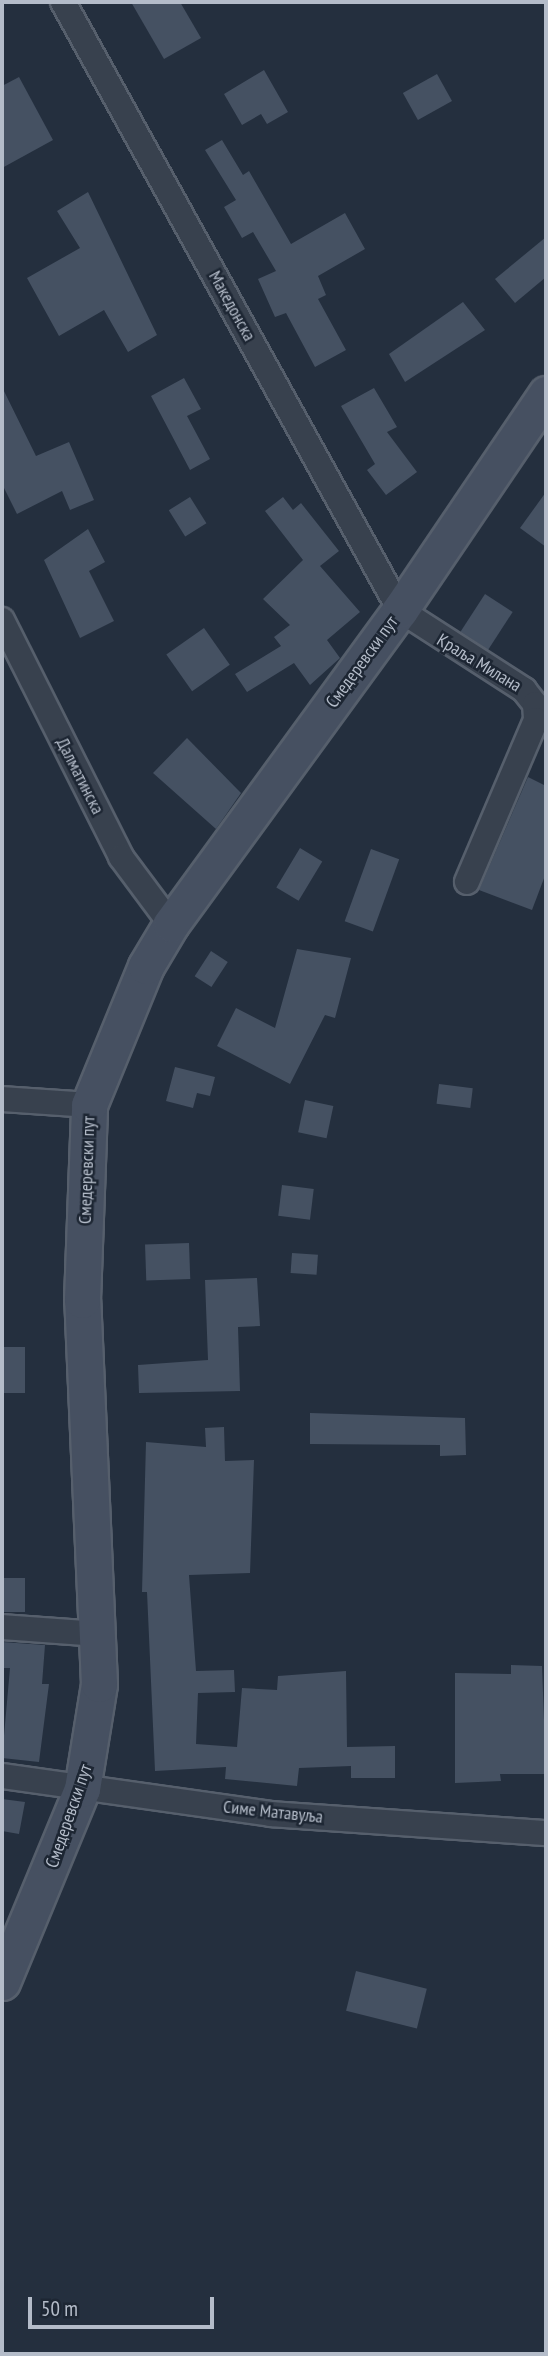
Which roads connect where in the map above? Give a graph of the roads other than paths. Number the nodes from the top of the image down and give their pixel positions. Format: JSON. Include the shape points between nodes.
{"nodes":[{"id":1,"x":63,"y":2,"type":"edge"},
{"id":2,"x":546,"y":394,"type":"edge"},
{"id":3,"x":400,"y":610,"type":"junction"},
{"id":4,"x":2,"y":620,"type":"edge"},
{"id":5,"x":467,"y":882,"type":"dead end"},
{"id":6,"x":171,"y":924,"type":"junction"},
{"id":7,"x":2,"y":1099,"type":"edge"},
{"id":8,"x":89,"y":1105,"type":"junction"},
{"id":9,"x":2,"y":1628,"type":"edge"},
{"id":10,"x":97,"y":1634,"type":"junction"},
{"id":11,"x":2,"y":1776,"type":"edge"},
{"id":12,"x":82,"y":1789,"type":"junction"},
{"id":13,"x":546,"y":1833,"type":"edge"},
{"id":14,"x":2,"y":1982,"type":"edge"}],
"edges":[{"from":1,"to":3,"type":"street","name":"Македонска"},
{"from":2,"to":3,"type":"street","name":"Смедеревски пут"},
{"from":3,"to":5,"type":"street","name":"Краља Милана","via":[[524,690],[535,704],[536,720]]},
{"from":3,"to":6,"type":"street","name":"Смедеревски пут"},
{"from":4,"to":6,"type":"street","name":"Далматинска","via":[[121,857]]},
{"from":6,"to":8,"type":"street","name":"Смедеревски пут","via":[[146,966]]},
{"from":7,"to":8,"type":"street"},
{"from":8,"to":10,"type":"street","name":"Смедеревски пут","via":[[82,1300]]},
{"from":9,"to":10,"type":"street"},
{"from":10,"to":12,"type":"street","name":"Смедеревски пут","via":[[99,1684]]},
{"from":11,"to":12,"type":"street","name":"Симе Матавуља"},
{"from":12,"to":13,"type":"street","name":"Симе Матавуља","via":[[271,1814]]},
{"from":12,"to":14,"type":"street","name":"Смедеревски пут"}]}
